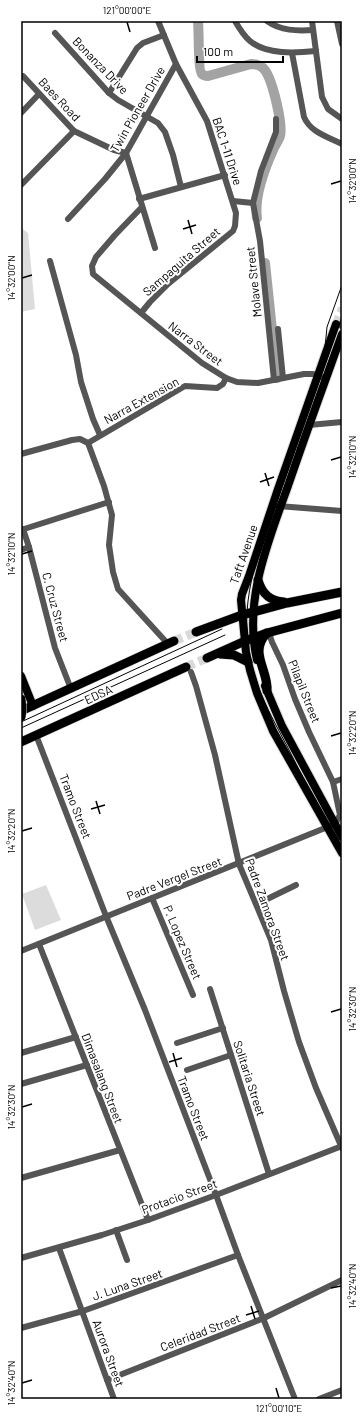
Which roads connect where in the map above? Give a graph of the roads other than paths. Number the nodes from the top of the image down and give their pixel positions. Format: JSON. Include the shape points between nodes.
{"nodes":[{"id":1,"x":158,"y":21,"type":"edge"},
{"id":2,"x":235,"y":21,"type":"edge"},
{"id":3,"x":268,"y":21,"type":"edge"},
{"id":4,"x":312,"y":21,"type":"edge"},
{"id":5,"x":337,"y":21,"type":"edge"},
{"id":6,"x":313,"y":30,"type":"junction"},
{"id":7,"x":55,"y":33,"type":"dead end"},
{"id":8,"x":164,"y":36,"type":"junction"},
{"id":9,"x":342,"y":44,"type":"edge"},
{"id":10,"x":316,"y":51,"type":"junction"},
{"id":11,"x":292,"y":53,"type":"junction"},
{"id":12,"x":176,"y":64,"type":"junction"},
{"id":13,"x":22,"y":76,"type":"edge"},
{"id":14,"x":109,"y":93,"type":"junction"},
{"id":15,"x":39,"y":94,"type":"junction"},
{"id":16,"x":21,"y":113,"type":"edge"},
{"id":17,"x":148,"y":116,"type":"junction"},
{"id":18,"x":276,"y":119,"type":"dead end"},
{"id":19,"x":342,"y":119,"type":"edge"},
{"id":20,"x":74,"y":131,"type":"junction"},
{"id":21,"x":342,"y":144,"type":"edge"},
{"id":22,"x":126,"y":153,"type":"junction"},
{"id":23,"x":225,"y":175,"type":"junction"},
{"id":24,"x":21,"y":185,"type":"edge"},
{"id":25,"x":181,"y":187,"type":"junction"},
{"id":26,"x":139,"y":199,"type":"junction"},
{"id":27,"x":232,"y":201,"type":"junction"},
{"id":28,"x":253,"y":203,"type":"junction"},
{"id":29,"x":142,"y":207,"type":"junction"},
{"id":30,"x":68,"y":219,"type":"dead end"},
{"id":31,"x":236,"y":226,"type":"joint"},
{"id":32,"x":155,"y":248,"type":"dead end"},
{"id":33,"x":50,"y":261,"type":"dead end"},
{"id":34,"x":141,"y":313,"type":"junction"},
{"id":35,"x":339,"y":325,"type":"tunnel mouth"},
{"id":36,"x":278,"y":329,"type":"dead end"},
{"id":37,"x":342,"y":334,"type":"edge"},
{"id":38,"x":226,"y":378,"type":"junction"},
{"id":39,"x":283,"y":378,"type":"junction"},
{"id":40,"x":322,"y":378,"type":"junction"},
{"id":41,"x":274,"y":380,"type":"junction"},
{"id":42,"x":312,"y":404,"type":"junction"},
{"id":43,"x":342,"y":422,"type":"edge"},
{"id":44,"x":309,"y":425,"type":"junction"},
{"id":45,"x":100,"y":435,"type":"junction"},
{"id":46,"x":88,"y":443,"type":"junction"},
{"id":47,"x":21,"y":454,"type":"edge"},
{"id":48,"x":109,"y":502,"type":"junction"},
{"id":49,"x":276,"y":506,"type":"junction"},
{"id":50,"x":342,"y":511,"type":"edge"},
{"id":51,"x":22,"y":529,"type":"edge"},
{"id":52,"x":29,"y":547,"type":"junction"},
{"id":53,"x":21,"y":550,"type":"edge"},
{"id":54,"x":258,"y":580,"type":"junction"},
{"id":55,"x":342,"y":592,"type":"edge"},
{"id":56,"x":287,"y":603,"type":"junction"},
{"id":57,"x":253,"y":612,"type":"junction"},
{"id":58,"x":342,"y":613,"type":"edge"},
{"id":59,"x":242,"y":615,"type":"junction"},
{"id":60,"x":196,"y":632,"type":"tunnel mouth"},
{"id":61,"x":268,"y":633,"type":"junction"},
{"id":62,"x":249,"y":640,"type":"junction"},
{"id":63,"x":171,"y":643,"type":"joint"},
{"id":64,"x":248,"y":662,"type":"junction"},
{"id":65,"x":188,"y":670,"type":"joint"},
{"id":66,"x":21,"y":677,"type":"edge"},
{"id":67,"x":71,"y":689,"type":"junction"},
{"id":68,"x":267,"y":692,"type":"junction"},
{"id":69,"x":21,"y":699,"type":"edge"},
{"id":70,"x":33,"y":706,"type":"junction"},
{"id":71,"x":21,"y":712,"type":"edge"},
{"id":72,"x":21,"y":717,"type":"edge"},
{"id":73,"x":36,"y":735,"type":"junction"},
{"id":74,"x":21,"y":742,"type":"edge"},
{"id":75,"x":342,"y":779,"type":"edge"},
{"id":76,"x":333,"y":782,"type":"junction"},
{"id":77,"x":332,"y":826,"type":"junction"},
{"id":78,"x":342,"y":837,"type":"edge"},
{"id":79,"x":342,"y":853,"type":"edge"},
{"id":80,"x":239,"y":864,"type":"junction"},
{"id":81,"x":296,"y":885,"type":"dead end"},
{"id":82,"x":152,"y":898,"type":"junction"},
{"id":83,"x":256,"y":904,"type":"junction"},
{"id":84,"x":106,"y":916,"type":"junction"},
{"id":85,"x":39,"y":944,"type":"junction"},
{"id":86,"x":21,"y":951,"type":"edge"},
{"id":87,"x":210,"y":989,"type":"dead end"},
{"id":88,"x":193,"y":995,"type":"dead end"},
{"id":89,"x":223,"y":1028,"type":"junction"},
{"id":90,"x":76,"y":1037,"type":"junction"},
{"id":91,"x":177,"y":1043,"type":"dead end"},
{"id":92,"x":21,"y":1053,"type":"edge"},
{"id":93,"x":231,"y":1055,"type":"junction"},
{"id":94,"x":87,"y":1065,"type":"junction"},
{"id":95,"x":187,"y":1070,"type":"dead end"},
{"id":96,"x":21,"y":1084,"type":"edge"},
{"id":97,"x":342,"y":1147,"type":"edge"},
{"id":98,"x":120,"y":1150,"type":"junction"},
{"id":99,"x":269,"y":1174,"type":"junction"},
{"id":100,"x":21,"y":1178,"type":"edge"},
{"id":101,"x":216,"y":1195,"type":"junction"},
{"id":102,"x":148,"y":1220,"type":"junction"},
{"id":103,"x":116,"y":1230,"type":"junction"},
{"id":104,"x":59,"y":1248,"type":"junction"},
{"id":105,"x":238,"y":1255,"type":"junction"},
{"id":106,"x":21,"y":1258,"type":"edge"},
{"id":107,"x":127,"y":1260,"type":"dead end"},
{"id":108,"x":342,"y":1280,"type":"edge"},
{"id":109,"x":83,"y":1311,"type":"junction"},
{"id":110,"x":264,"y":1318,"type":"junction"},
{"id":111,"x":21,"y":1328,"type":"edge"},
{"id":112,"x":107,"y":1380,"type":"junction"},
{"id":113,"x":342,"y":1390,"type":"edge"},
{"id":114,"x":114,"y":1399,"type":"edge"},
{"id":115,"x":295,"y":1399,"type":"edge"},
{"id":116,"x":319,"y":1399,"type":"edge"}],
"edges":[{"from":1,"to":8,"type":"street","name":"BAC 1-11 Drive"},
{"from":2,"to":11,"type":"street","via":[[250,41],[264,48]]},
{"from":3,"to":6,"type":"street","via":[[289,30]]},
{"from":4,"to":6,"type":"street"},
{"from":5,"to":9,"type":"street"},
{"from":6,"to":10,"type":"street"},
{"from":7,"to":14,"type":"street","name":"Bonanza Drive"},
{"from":8,"to":12,"type":"street","name":"BAC 1-11 Drive"},
{"from":8,"to":14,"type":"street","via":[[143,43],[137,48]]},
{"from":10,"to":11,"type":"street"},
{"from":10,"to":19,"type":"street","via":[[322,97],[328,109]]},
{"from":11,"to":21,"type":"street","via":[[307,124]]},
{"from":12,"to":17,"type":"street","name":"Twin Pioneer Drive"},
{"from":12,"to":23,"type":"street","name":"BAC 1-11 Drive","via":[[207,121]]},
{"from":13,"to":15,"type":"street","name":"Baes Road"},
{"from":14,"to":17,"type":"street","name":"Bonanza Drive"},
{"from":15,"to":16,"type":"street"},
{"from":15,"to":20,"type":"street","name":"Baes Road"},
{"from":17,"to":22,"type":"street","name":"Twin Pioneer Drive"},
{"from":17,"to":25,"type":"street","name":"Bonanza Drive","via":[[165,132]]},
{"from":18,"to":28,"type":"street","via":[[276,132],[261,171]]},
{"from":20,"to":22,"type":"street","name":"Baes Road"},
{"from":20,"to":24,"type":"street"},
{"from":22,"to":26,"type":"street"},
{"from":22,"to":30,"type":"street","name":"Twin Pioneer Drive"},
{"from":23,"to":25,"type":"street"},
{"from":23,"to":27,"type":"street","name":"BAC 1-11 Drive"},
{"from":25,"to":26,"type":"street"},
{"from":26,"to":29,"type":"street"},
{"from":27,"to":28,"type":"street"},
{"from":27,"to":31,"type":"street","name":"BAC 1-11 Drive","via":[[236,213]]},
{"from":28,"to":41,"type":"street","name":"Molave Street"},
{"from":29,"to":32,"type":"street"},
{"from":29,"to":34,"type":"street","name":"Narra Street","via":[[96,257],[92,266],[93,274]]},
{"from":31,"to":34,"type":"street","name":"Sampaguita Street","via":[[168,284]]},
{"from":33,"to":45,"type":"street","via":[[81,382]]},
{"from":34,"to":38,"type":"street","name":"Narra Street","via":[[202,364]]},
{"from":35,"to":40,"type":"main road","name":"Taft Avenue"},
{"from":36,"to":39,"type":"street"},
{"from":37,"to":40,"type":"main road","name":"Taft Avenue"},
{"from":38,"to":41,"type":"street","name":"Narra Street","via":[[237,382],[258,383]]},
{"from":38,"to":45,"type":"street","name":"Narra Extension","via":[[217,388],[185,386]]},
{"from":39,"to":40,"type":"street","name":"Narra Street","via":[[304,374]]},
{"from":39,"to":41,"type":"street","name":"Narra Street"},
{"from":40,"to":42,"type":"main road","name":"Taft Avenue"},
{"from":42,"to":44,"type":"main road","name":"Taft Avenue"},
{"from":42,"to":49,"type":"main road","name":"Taft Avenue"},
{"from":43,"to":44,"type":"street"},
{"from":44,"to":49,"type":"main road","name":"Taft Avenue"},
{"from":45,"to":46,"type":"street","name":"Narra Extension"},
{"from":46,"to":47,"type":"street","via":[[72,440]]},
{"from":46,"to":48,"type":"street"},
{"from":48,"to":51,"type":"street"},
{"from":48,"to":63,"type":"street","via":[[112,514],[109,545],[118,589]]},
{"from":49,"to":50,"type":"street"},
{"from":49,"to":54,"type":"main road","name":"Taft Avenue"},
{"from":49,"to":59,"type":"main road","name":"Taft Avenue","via":[[242,594]]},
{"from":51,"to":52,"type":"street","name":"C. Cruz Street"},
{"from":52,"to":53,"type":"street"},
{"from":52,"to":67,"type":"street","name":"C. Cruz Street","via":[[55,648]]},
{"from":54,"to":56,"type":"highway","via":[[269,598]]},
{"from":54,"to":57,"type":"main road","name":"Taft Avenue"},
{"from":55,"to":56,"type":"highway"},
{"from":56,"to":57,"type":"highway"},
{"from":57,"to":59,"type":"highway"},
{"from":57,"to":62,"type":"main road","name":"Taft Avenue"},
{"from":58,"to":61,"type":"highway"},
{"from":59,"to":60,"type":"highway"},
{"from":59,"to":62,"type":"main road","name":"Taft Avenue"},
{"from":61,"to":62,"type":"highway"},
{"from":61,"to":68,"type":"highway","via":[[261,639],[259,650],[268,686]]},
{"from":61,"to":76,"type":"street","name":"Pilapil Street","via":[[309,732]]},
{"from":62,"to":64,"type":"main road","name":"Taft Avenue"},
{"from":62,"to":64,"type":"highway","via":[[207,658],[227,654],[238,656]]},
{"from":62,"to":68,"type":"main road","name":"Taft Avenue"},
{"from":63,"to":67,"type":"highway","name":"EDSA"},
{"from":64,"to":77,"type":"main road","name":"Taft Avenue","via":[[257,693],[273,731]]},
{"from":65,"to":73,"type":"highway","name":"EDSA"},
{"from":65,"to":80,"type":"street","name":"Padre Zamora Street","via":[[196,686],[215,755]]},
{"from":66,"to":70,"type":"main road"},
{"from":67,"to":70,"type":"highway","name":"EDSA"},
{"from":68,"to":77,"type":"main road","name":"Taft Avenue"},
{"from":69,"to":72,"type":"highway","bridge":true},
{"from":70,"to":71,"type":"highway","name":"EDSA"},
{"from":73,"to":74,"type":"highway","name":"EDSA"},
{"from":73,"to":84,"type":"street","name":"Tramo Street"},
{"from":75,"to":76,"type":"street"},
{"from":76,"to":77,"type":"street","name":"Pilapil Street","via":[[340,815]]},
{"from":77,"to":78,"type":"main road","name":"Taft Avenue"},
{"from":77,"to":79,"type":"main road","name":"Taft Avenue"},
{"from":77,"to":80,"type":"street","name":"Padre Vergel Street"},
{"from":80,"to":82,"type":"street","name":"Padre Vergel Street"},
{"from":80,"to":83,"type":"street","name":"Padre Zamora Street"},
{"from":81,"to":83,"type":"street"},
{"from":82,"to":84,"type":"street","name":"Padre Vergel Street"},
{"from":82,"to":88,"type":"street","name":"P. Lopez Street"},
{"from":83,"to":97,"type":"street","name":"Padre Zamora Street","via":[[272,944],[295,1031]]},
{"from":84,"to":85,"type":"street","name":"Padre Vergel Street"},
{"from":84,"to":101,"type":"street","name":"Tramo Street"},
{"from":85,"to":86,"type":"street","name":"Padre Vergel Street"},
{"from":85,"to":90,"type":"street","name":"Dimasalang Street"},
{"from":87,"to":89,"type":"street","name":"Solitaria Street"},
{"from":89,"to":91,"type":"street"},
{"from":89,"to":93,"type":"street","name":"Solitaria Street"},
{"from":90,"to":92,"type":"street"},
{"from":90,"to":94,"type":"street","name":"Dimasalang Street"},
{"from":93,"to":95,"type":"street"},
{"from":93,"to":99,"type":"street","name":"Solitaria Street"},
{"from":94,"to":96,"type":"street"},
{"from":94,"to":98,"type":"street","name":"Dimasalang Street"},
{"from":97,"to":99,"type":"street","name":"Protacio Street"},
{"from":98,"to":100,"type":"street"},
{"from":98,"to":102,"type":"street","name":"Dimasalang Street"},
{"from":99,"to":101,"type":"street","name":"Protacio Street"},
{"from":101,"to":102,"type":"street","name":"Protacio Street"},
{"from":101,"to":105,"type":"street","name":"Tramo Street"},
{"from":102,"to":103,"type":"street","name":"Protacio Street"},
{"from":103,"to":104,"type":"street","name":"Protacio Street"},
{"from":103,"to":107,"type":"street"},
{"from":104,"to":106,"type":"street","name":"Protacio Street"},
{"from":104,"to":109,"type":"street","name":"Aurora Street"},
{"from":105,"to":109,"type":"street","name":"J. Luna Street"},
{"from":105,"to":110,"type":"street","name":"Tramo Street"},
{"from":108,"to":110,"type":"street","name":"Celeridad Street"},
{"from":109,"to":111,"type":"street","name":"J. Luna Street"},
{"from":109,"to":112,"type":"street","name":"Aurora Street"},
{"from":110,"to":112,"type":"street","name":"Celeridad Street"},
{"from":110,"to":115,"type":"street","name":"Tramo Street"},
{"from":112,"to":114,"type":"street","name":"Aurora Street"},
{"from":113,"to":116,"type":"street"}]}
